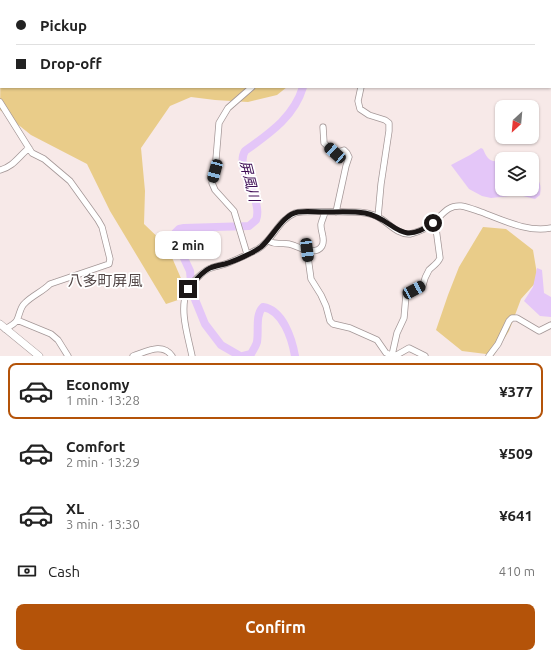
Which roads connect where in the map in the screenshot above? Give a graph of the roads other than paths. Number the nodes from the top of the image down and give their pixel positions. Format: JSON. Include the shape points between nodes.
{"nodes":[{"id":1,"x":251,"y":88,"type":"edge"},
{"id":2,"x":361,"y":88,"type":"edge"},
{"id":3,"x":0,"y":102,"type":"edge"},
{"id":4,"x":323,"y":128,"type":"dead end"},
{"id":5,"x":30,"y":148,"type":"junction"},
{"id":6,"x":0,"y":170,"type":"edge"},
{"id":7,"x":326,"y":212,"type":"junction"},
{"id":8,"x":336,"y":212,"type":"junction"},
{"id":9,"x":378,"y":217,"type":"junction"},
{"id":10,"x":435,"y":221,"type":"junction"},
{"id":11,"x":551,"y":228,"type":"edge"},
{"id":12,"x":268,"y":241,"type":"junction"},
{"id":13,"x":307,"y":250,"type":"junction"},
{"id":14,"x":248,"y":254,"type":"junction"},
{"id":15,"x":18,"y":320,"type":"junction"},
{"id":16,"x":551,"y":325,"type":"edge"},
{"id":17,"x":2,"y":326,"type":"edge"},
{"id":18,"x":34,"y":355,"type":"edge"},
{"id":19,"x":392,"y":355,"type":"junction"},
{"id":20,"x":68,"y":356,"type":"edge"},
{"id":21,"x":133,"y":356,"type":"edge"},
{"id":22,"x":172,"y":356,"type":"edge"},
{"id":23,"x":192,"y":356,"type":"edge"},
{"id":24,"x":424,"y":356,"type":"edge"},
{"id":25,"x":489,"y":356,"type":"edge"}],
"edges":[{"from":1,"to":14,"type":"street","via":[[228,108],[219,123],[212,183],[214,190],[234,210]]},
{"from":2,"to":9,"type":"street","via":[[358,101],[360,109],[389,123]]},
{"from":3,"to":5,"type":"street"},
{"from":4,"to":8,"type":"street","via":[[324,143],[335,153],[344,150],[349,157]]},
{"from":5,"to":6,"type":"street","via":[[11,166]]},
{"from":5,"to":15,"type":"street","via":[[32,153],[44,159],[70,181],[98,220],[110,260],[109,264],[50,284],[23,305]]},
{"from":7,"to":8,"type":"street"},
{"from":7,"to":12,"type":"street","via":[[296,212],[290,215]]},
{"from":7,"to":13,"type":"street","via":[[321,225],[322,247],[318,250]]},
{"from":8,"to":9,"type":"street","via":[[364,213]]},
{"from":9,"to":10,"type":"street","via":[[395,229],[408,234]]},
{"from":10,"to":11,"type":"street","via":[[444,211],[461,206],[516,225],[541,230]]},
{"from":10,"to":19,"type":"street","via":[[440,258],[426,276],[423,286],[406,295],[404,318],[396,333]]},
{"from":12,"to":13,"type":"street","via":[[276,245],[289,244]]},
{"from":12,"to":14,"type":"street"},
{"from":13,"to":19,"type":"street","via":[[311,279],[326,306],[330,321],[377,340],[386,353]]},
{"from":14,"to":23,"type":"street","via":[[210,268],[188,289],[184,312]]},
{"from":15,"to":17,"type":"street","via":[[13,325]]},
{"from":15,"to":20,"type":"street","via":[[50,334],[58,340]]},
{"from":16,"to":25,"type":"street","via":[[539,331],[517,318],[512,318]]},
{"from":17,"to":18,"type":"main road"},
{"from":19,"to":24,"type":"street","via":[[395,356],[409,348]]},
{"from":21,"to":22,"type":"street","via":[[160,348]]}]}
